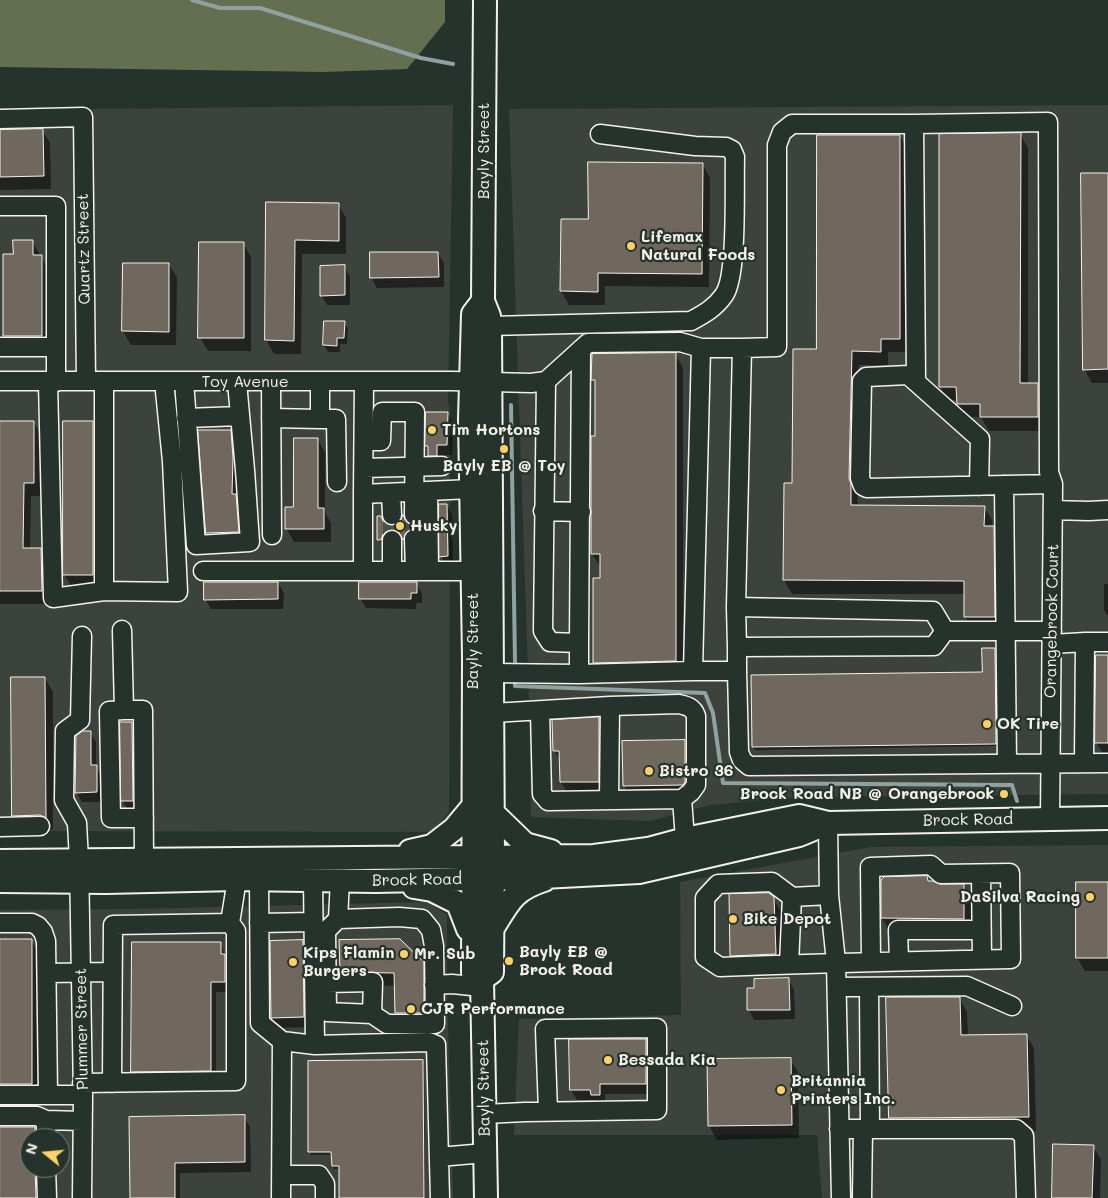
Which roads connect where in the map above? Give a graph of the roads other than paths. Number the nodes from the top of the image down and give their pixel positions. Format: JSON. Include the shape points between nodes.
{"nodes":[{"id":1,"x":485,"y":0,"type":"edge"},
{"id":2,"x":0,"y":118,"type":"edge"},
{"id":3,"x":914,"y":124,"type":"junction"},
{"id":4,"x":600,"y":134,"type":"dead end"},
{"id":5,"x":0,"y":206,"type":"edge"},
{"id":6,"x":483,"y":301,"type":"junction"},
{"id":7,"x":490,"y":326,"type":"junction"},
{"id":8,"x":0,"y":347,"type":"edge"},
{"id":9,"x":56,"y":347,"type":"junction"},
{"id":10,"x":701,"y":348,"type":"junction"},
{"id":11,"x":742,"y":348,"type":"junction"},
{"id":12,"x":581,"y":349,"type":"junction"},
{"id":13,"x":0,"y":381,"type":"edge"},
{"id":14,"x":95,"y":381,"type":"junction"},
{"id":15,"x":164,"y":381,"type":"junction"},
{"id":16,"x":184,"y":381,"type":"junction"},
{"id":17,"x":52,"y":382,"type":"junction"},
{"id":18,"x":237,"y":382,"type":"junction"},
{"id":19,"x":271,"y":382,"type":"junction"},
{"id":20,"x":320,"y":382,"type":"junction"},
{"id":21,"x":364,"y":382,"type":"junction"},
{"id":22,"x":480,"y":382,"type":"junction"},
{"id":23,"x":546,"y":382,"type":"junction"},
{"id":24,"x":916,"y":382,"type":"junction"},
{"id":25,"x":240,"y":416,"type":"junction"},
{"id":26,"x":186,"y":418,"type":"junction"},
{"id":27,"x":271,"y":418,"type":"junction"},
{"id":28,"x":320,"y":419,"type":"junction"},
{"id":29,"x":364,"y":441,"type":"junction"},
{"id":30,"x":442,"y":466,"type":"dead end"},
{"id":31,"x":414,"y":467,"type":"junction"},
{"id":32,"x":364,"y":468,"type":"junction"},
{"id":33,"x":337,"y":482,"type":"dead end"},
{"id":34,"x":1053,"y":484,"type":"junction"},
{"id":35,"x":1004,"y":485,"type":"junction"},
{"id":36,"x":979,"y":486,"type":"junction"},
{"id":37,"x":471,"y":490,"type":"junction"},
{"id":38,"x":420,"y":491,"type":"junction"},
{"id":39,"x":391,"y":493,"type":"junction"},
{"id":40,"x":363,"y":494,"type":"junction"},
{"id":41,"x":1053,"y":510,"type":"junction"},
{"id":42,"x":1108,"y":510,"type":"edge"},
{"id":43,"x":543,"y":511,"type":"junction"},
{"id":44,"x":580,"y":512,"type":"junction"},
{"id":45,"x":392,"y":515,"type":"tunnel mouth"},
{"id":46,"x":414,"y":515,"type":"tunnel mouth"},
{"id":47,"x":272,"y":535,"type":"dead end"},
{"id":48,"x":392,"y":540,"type":"tunnel mouth"},
{"id":49,"x":414,"y":540,"type":"tunnel mouth"},
{"id":50,"x":363,"y":570,"type":"junction"},
{"id":51,"x":392,"y":570,"type":"junction"},
{"id":52,"x":422,"y":570,"type":"junction"},
{"id":53,"x":473,"y":570,"type":"junction"},
{"id":54,"x":203,"y":571,"type":"dead end"},
{"id":55,"x":104,"y":591,"type":"junction"},
{"id":56,"x":736,"y":607,"type":"junction"},
{"id":57,"x":122,"y":630,"type":"dead end"},
{"id":58,"x":945,"y":631,"type":"junction"},
{"id":59,"x":1006,"y":631,"type":"junction"},
{"id":60,"x":82,"y":636,"type":"dead end"},
{"id":61,"x":1052,"y":637,"type":"junction"},
{"id":62,"x":1085,"y":642,"type":"junction"},
{"id":63,"x":1108,"y":642,"type":"edge"},
{"id":64,"x":579,"y":643,"type":"junction"},
{"id":65,"x":737,"y":647,"type":"junction"},
{"id":66,"x":693,"y":671,"type":"junction"},
{"id":67,"x":737,"y":671,"type":"junction"},
{"id":68,"x":492,"y":673,"type":"junction"},
{"id":69,"x":579,"y":674,"type":"junction"},
{"id":70,"x":610,"y":706,"type":"junction"},
{"id":71,"x":124,"y":710,"type":"junction"},
{"id":72,"x":540,"y":711,"type":"junction"},
{"id":73,"x":492,"y":713,"type":"junction"},
{"id":74,"x":1051,"y":762,"type":"junction"},
{"id":75,"x":1084,"y":762,"type":"junction"},
{"id":76,"x":1007,"y":763,"type":"junction"},
{"id":77,"x":1108,"y":763,"type":"edge"},
{"id":78,"x":610,"y":799,"type":"junction"},
{"id":79,"x":682,"y":799,"type":"junction"},
{"id":80,"x":484,"y":809,"type":"junction"},
{"id":81,"x":144,"y":818,"type":"junction"},
{"id":82,"x":1050,"y":818,"type":"junction"},
{"id":83,"x":1108,"y":818,"type":"edge"},
{"id":84,"x":828,"y":823,"type":"junction"},
{"id":85,"x":40,"y":826,"type":"dead end"},
{"id":86,"x":0,"y":827,"type":"edge"},
{"id":87,"x":685,"y":839,"type":"junction"},
{"id":88,"x":594,"y":856,"type":"junction"},
{"id":89,"x":380,"y":858,"type":"junction"},
{"id":90,"x":0,"y":860,"type":"edge"},
{"id":91,"x":144,"y":860,"type":"junction"},
{"id":92,"x":483,"y":868,"type":"junction"},
{"id":93,"x":79,"y":871,"type":"junction"},
{"id":94,"x":981,"y":874,"type":"junction"},
{"id":95,"x":554,"y":877,"type":"junction"},
{"id":96,"x":236,"y":879,"type":"junction"},
{"id":97,"x":259,"y":880,"type":"junction"},
{"id":98,"x":313,"y":880,"type":"junction"},
{"id":99,"x":340,"y":880,"type":"junction"},
{"id":100,"x":0,"y":881,"type":"edge"},
{"id":101,"x":376,"y":881,"type":"junction"},
{"id":102,"x":829,"y":895,"type":"junction"},
{"id":103,"x":792,"y":897,"type":"junction"},
{"id":104,"x":338,"y":919,"type":"junction"},
{"id":105,"x":313,"y":922,"type":"junction"},
{"id":106,"x":0,"y":923,"type":"edge"},
{"id":107,"x":230,"y":923,"type":"junction"},
{"id":108,"x":259,"y":923,"type":"junction"},
{"id":109,"x":492,"y":929,"type":"junction"},
{"id":110,"x":981,"y":930,"type":"junction"},
{"id":111,"x":472,"y":940,"type":"junction"},
{"id":112,"x":982,"y":960,"type":"junction"},
{"id":113,"x":899,"y":961,"type":"junction"},
{"id":114,"x":836,"y":962,"type":"junction"},
{"id":115,"x":871,"y":962,"type":"junction"},
{"id":116,"x":789,"y":964,"type":"junction"},
{"id":117,"x":112,"y":972,"type":"junction"},
{"id":118,"x":48,"y":973,"type":"junction"},
{"id":119,"x":81,"y":973,"type":"junction"},
{"id":120,"x":327,"y":983,"type":"junction"},
{"id":121,"x":482,"y":983,"type":"junction"},
{"id":122,"x":434,"y":985,"type":"junction"},
{"id":123,"x":837,"y":987,"type":"junction"},
{"id":124,"x":869,"y":988,"type":"junction"},
{"id":125,"x":1012,"y":1006,"type":"dead end"},
{"id":126,"x":372,"y":1014,"type":"junction"},
{"id":127,"x":282,"y":1041,"type":"junction"},
{"id":128,"x":315,"y":1045,"type":"junction"},
{"id":129,"x":112,"y":1083,"type":"junction"},
{"id":130,"x":82,"y":1089,"type":"junction"},
{"id":131,"x":0,"y":1096,"type":"edge"},
{"id":132,"x":48,"y":1096,"type":"junction"},
{"id":133,"x":548,"y":1111,"type":"junction"},
{"id":134,"x":485,"y":1114,"type":"junction"},
{"id":135,"x":0,"y":1116,"type":"edge"},
{"id":136,"x":46,"y":1120,"type":"junction"},
{"id":137,"x":82,"y":1121,"type":"junction"},
{"id":138,"x":46,"y":1128,"type":"edge"},
{"id":139,"x":839,"y":1129,"type":"junction"},
{"id":140,"x":866,"y":1129,"type":"junction"},
{"id":141,"x":485,"y":1153,"type":"junction"},
{"id":142,"x":439,"y":1156,"type":"junction"},
{"id":143,"x":282,"y":1175,"type":"junction"},
{"id":144,"x":46,"y":1178,"type":"edge"},
{"id":145,"x":46,"y":1198,"type":"edge"},
{"id":146,"x":82,"y":1198,"type":"edge"},
{"id":147,"x":281,"y":1198,"type":"edge"},
{"id":148,"x":325,"y":1198,"type":"edge"},
{"id":149,"x":440,"y":1198,"type":"edge"},
{"id":150,"x":486,"y":1198,"type":"edge"},
{"id":151,"x":841,"y":1198,"type":"edge"},
{"id":152,"x":862,"y":1198,"type":"edge"},
{"id":153,"x":1026,"y":1198,"type":"edge"}],
"edges":[{"from":1,"to":6,"type":"main road","name":"Bayly Street"},
{"from":2,"to":14,"type":"street","name":"Quartz Street","via":[[83,117]]},
{"from":3,"to":11,"type":"street","via":[[792,124],[782,132],[777,145],[777,346]]},
{"from":3,"to":24,"type":"street"},
{"from":3,"to":34,"type":"street","name":"Orangebrook Court","via":[[1048,122],[1049,472]]},
{"from":4,"to":7,"type":"street","via":[[732,150],[732,265],[725,294],[712,310],[691,321]]},
{"from":5,"to":9,"type":"street","via":[[56,206]]},
{"from":6,"to":7,"type":"main road","name":"Bayly Street","via":[[490,316]]},
{"from":6,"to":22,"type":"main road","name":"Bayly Street","via":[[472,314]]},
{"from":7,"to":22,"type":"main road","name":"Bayly Street"},
{"from":8,"to":9,"type":"street"},
{"from":9,"to":17,"type":"street"},
{"from":10,"to":11,"type":"street"},
{"from":10,"to":12,"type":"street","via":[[680,342],[625,342],[588,343]]},
{"from":10,"to":66,"type":"street"},
{"from":11,"to":56,"type":"street"},
{"from":12,"to":23,"type":"street"},
{"from":12,"to":44,"type":"street"},
{"from":13,"to":17,"type":"street","name":"Toy Avenue"},
{"from":14,"to":15,"type":"street","name":"Toy Avenue"},
{"from":14,"to":17,"type":"street","name":"Toy Avenue"},
{"from":14,"to":55,"type":"street","name":"Quartz Street"},
{"from":15,"to":16,"type":"street","name":"Toy Avenue"},
{"from":15,"to":55,"type":"street","via":[[172,461],[178,592]]},
{"from":16,"to":18,"type":"street","name":"Toy Avenue"},
{"from":16,"to":26,"type":"street"},
{"from":17,"to":55,"type":"street","via":[[54,598]]},
{"from":18,"to":19,"type":"street","name":"Toy Avenue"},
{"from":18,"to":25,"type":"street"},
{"from":19,"to":20,"type":"street","name":"Toy Avenue"},
{"from":19,"to":27,"type":"street"},
{"from":20,"to":21,"type":"street","name":"Toy Avenue"},
{"from":20,"to":28,"type":"street"},
{"from":21,"to":22,"type":"street","name":"Toy Avenue"},
{"from":21,"to":29,"type":"street"},
{"from":22,"to":23,"type":"street","name":"Toy Avenue"},
{"from":22,"to":37,"type":"main road","name":"Bayly Street"},
{"from":22,"to":68,"type":"main road","name":"Bayly Street"},
{"from":23,"to":43,"type":"street"},
{"from":24,"to":36,"type":"street","via":[[980,439]]},
{"from":24,"to":36,"type":"street","via":[[908,375],[866,377],[862,381],[860,478],[864,486]]},
{"from":25,"to":26,"type":"street"},
{"from":25,"to":26,"type":"street","via":[[250,542],[196,545]]},
{"from":27,"to":28,"type":"street"},
{"from":27,"to":47,"type":"street"},
{"from":28,"to":33,"type":"street","via":[[336,419]]},
{"from":29,"to":31,"type":"street","via":[[381,440],[382,412],[414,412]]},
{"from":29,"to":32,"type":"street"},
{"from":30,"to":31,"type":"street"},
{"from":31,"to":32,"type":"street"},
{"from":31,"to":38,"type":"street"},
{"from":32,"to":40,"type":"street"},
{"from":34,"to":35,"type":"street"},
{"from":34,"to":41,"type":"street","name":"Orangebrook Court"},
{"from":35,"to":36,"type":"street"},
{"from":35,"to":59,"type":"street"},
{"from":37,"to":38,"type":"street"},
{"from":37,"to":53,"type":"main road","name":"Bayly Street"},
{"from":38,"to":39,"type":"street"},
{"from":38,"to":46,"type":"street"},
{"from":38,"to":52,"type":"street"},
{"from":39,"to":40,"type":"street"},
{"from":39,"to":45,"type":"street"},
{"from":40,"to":50,"type":"street"},
{"from":41,"to":42,"type":"street"},
{"from":41,"to":61,"type":"street","name":"Orangebrook Court"},
{"from":43,"to":44,"type":"street"},
{"from":43,"to":64,"type":"street","via":[[543,631],[550,642]]},
{"from":44,"to":64,"type":"street"},
{"from":48,"to":51,"type":"street"},
{"from":49,"to":52,"type":"street"},
{"from":50,"to":51,"type":"street"},
{"from":50,"to":54,"type":"street"},
{"from":51,"to":52,"type":"street"},
{"from":52,"to":53,"type":"street"},
{"from":53,"to":80,"type":"main road","name":"Bayly Street"},
{"from":56,"to":58,"type":"street","via":[[933,611]]},
{"from":56,"to":65,"type":"street"},
{"from":57,"to":71,"type":"street"},
{"from":58,"to":59,"type":"street"},
{"from":58,"to":65,"type":"street","via":[[934,646]]},
{"from":59,"to":61,"type":"street"},
{"from":59,"to":76,"type":"street"},
{"from":60,"to":93,"type":"street","name":"Plummer Street","via":[[80,720],[65,731],[64,800],[77,823]]},
{"from":61,"to":62,"type":"street"},
{"from":61,"to":74,"type":"street","name":"Orangebrook Court"},
{"from":62,"to":63,"type":"street"},
{"from":62,"to":75,"type":"street"},
{"from":64,"to":69,"type":"street"},
{"from":65,"to":67,"type":"street"},
{"from":66,"to":67,"type":"street"},
{"from":66,"to":69,"type":"street"},
{"from":67,"to":76,"type":"street","via":[[739,752],[749,766]]},
{"from":68,"to":69,"type":"street"},
{"from":68,"to":73,"type":"main road","name":"Bayly Street"},
{"from":70,"to":72,"type":"street"},
{"from":70,"to":78,"type":"street"},
{"from":70,"to":79,"type":"street","via":[[679,704],[694,711],[696,785]]},
{"from":71,"to":81,"type":"street","via":[[143,710]]},
{"from":71,"to":81,"type":"street","via":[[109,711],[111,818]]},
{"from":72,"to":73,"type":"street"},
{"from":72,"to":78,"type":"street","via":[[544,798],[548,801]]},
{"from":73,"to":80,"type":"main road","name":"Bayly Street"},
{"from":74,"to":75,"type":"street"},
{"from":74,"to":76,"type":"street"},
{"from":74,"to":82,"type":"street","name":"Orangebrook Court"},
{"from":75,"to":77,"type":"street"},
{"from":78,"to":79,"type":"street"},
{"from":79,"to":87,"type":"street"},
{"from":80,"to":88,"type":"main road","via":[[525,844]]},
{"from":80,"to":89,"type":"main road","via":[[432,846]]},
{"from":80,"to":92,"type":"main road","name":"Bayly Street"},
{"from":81,"to":91,"type":"street"},
{"from":82,"to":83,"type":"main road","name":"Brock Road"},
{"from":82,"to":84,"type":"main road","name":"Brock Road"},
{"from":84,"to":87,"type":"main road","name":"Brock Road","via":[[799,816]]},
{"from":84,"to":95,"type":"main road","name":"Brock Road","via":[[799,835],[639,872]]},
{"from":84,"to":102,"type":"street"},
{"from":85,"to":86,"type":"street"},
{"from":87,"to":88,"type":"main road","name":"Brock Road","via":[[648,849]]},
{"from":88,"to":92,"type":"main road","name":"Brock Road"},
{"from":89,"to":91,"type":"main road","name":"Brock Road"},
{"from":89,"to":92,"type":"main road","name":"Brock Road"},
{"from":90,"to":93,"type":"main road","name":"Brock Road"},
{"from":91,"to":93,"type":"main road","name":"Brock Road"},
{"from":92,"to":95,"type":"main road","name":"Brock Road"},
{"from":92,"to":101,"type":"main road","name":"Brock Road"},
{"from":92,"to":109,"type":"main road","name":"Bayly Street"},
{"from":92,"to":111,"type":"main road","name":"Bayly Street"},
{"from":93,"to":96,"type":"main road","name":"Brock Road"},
{"from":93,"to":100,"type":"main road","name":"Brock Road"},
{"from":93,"to":119,"type":"street","name":"Plummer Street"},
{"from":94,"to":110,"type":"street"},
{"from":94,"to":112,"type":"street","via":[[1010,873],[1011,949],[1011,959]]},
{"from":94,"to":115,"type":"street","via":[[941,874],[930,865],[870,867]]},
{"from":95,"to":109,"type":"main road","via":[[531,884],[511,898]]},
{"from":96,"to":97,"type":"main road","name":"Brock Road"},
{"from":96,"to":107,"type":"street"},
{"from":97,"to":98,"type":"main road","name":"Brock Road"},
{"from":97,"to":108,"type":"street"},
{"from":98,"to":99,"type":"main road","name":"Brock Road"},
{"from":98,"to":105,"type":"street"},
{"from":99,"to":101,"type":"main road","name":"Brock Road"},
{"from":99,"to":104,"type":"street"},
{"from":101,"to":111,"type":"main road","via":[[432,890],[458,903]]},
{"from":102,"to":103,"type":"street"},
{"from":102,"to":114,"type":"street"},
{"from":103,"to":116,"type":"street"},
{"from":103,"to":116,"type":"street","via":[[772,882],[718,884],[705,898],[705,957],[720,967]]},
{"from":104,"to":120,"type":"street","via":[[326,931]]},
{"from":104,"to":122,"type":"street","via":[[422,919],[431,930],[434,946]]},
{"from":105,"to":108,"type":"street"},
{"from":105,"to":128,"type":"street"},
{"from":106,"to":118,"type":"street","via":[[32,923],[38,926],[46,941]]},
{"from":107,"to":117,"type":"street","via":[[113,926]]},
{"from":107,"to":129,"type":"street","via":[[236,931],[236,1081]]},
{"from":108,"to":127,"type":"street","via":[[260,1024]]},
{"from":109,"to":121,"type":"main road","name":"Bayly Street","via":[[492,972]]},
{"from":110,"to":112,"type":"street"},
{"from":110,"to":113,"type":"street","via":[[898,930]]},
{"from":111,"to":121,"type":"main road","name":"Bayly Street","via":[[473,973]]},
{"from":112,"to":113,"type":"street"},
{"from":113,"to":115,"type":"street"},
{"from":114,"to":115,"type":"street"},
{"from":114,"to":116,"type":"street"},
{"from":114,"to":123,"type":"street"},
{"from":117,"to":119,"type":"street"},
{"from":117,"to":129,"type":"street"},
{"from":118,"to":119,"type":"street"},
{"from":118,"to":132,"type":"street"},
{"from":119,"to":130,"type":"street","name":"Plummer Street"},
{"from":120,"to":126,"type":"street","via":[[327,1012]]},
{"from":120,"to":126,"type":"street","via":[[374,982]]},
{"from":121,"to":122,"type":"street"},
{"from":121,"to":134,"type":"main road","name":"Bayly Street"},
{"from":122,"to":126,"type":"street","via":[[436,1024],[387,1024]]},
{"from":123,"to":124,"type":"street"},
{"from":123,"to":139,"type":"street"},
{"from":124,"to":125,"type":"street","via":[[967,986]]},
{"from":124,"to":140,"type":"street"},
{"from":127,"to":128,"type":"street"},
{"from":127,"to":143,"type":"street"},
{"from":128,"to":142,"type":"street","via":[[429,1042],[436,1045]]},
{"from":129,"to":130,"type":"street"},
{"from":130,"to":132,"type":"street"},
{"from":130,"to":137,"type":"street","name":"Plummer Street"},
{"from":131,"to":132,"type":"street"},
{"from":133,"to":133,"type":"street","via":[[657,1110],[657,1028],[545,1029]]},
{"from":133,"to":134,"type":"street"},
{"from":134,"to":141,"type":"main road","name":"Bayly Street"},
{"from":135,"to":136,"type":"street","via":[[37,1116]]},
{"from":136,"to":137,"type":"street"},
{"from":136,"to":138,"type":"street"},
{"from":137,"to":146,"type":"street","name":"Plummer Street"},
{"from":139,"to":140,"type":"street"},
{"from":139,"to":151,"type":"street"},
{"from":140,"to":152,"type":"street"},
{"from":140,"to":153,"type":"street","via":[[1016,1129],[1024,1136]]},
{"from":141,"to":142,"type":"street"},
{"from":141,"to":150,"type":"main road","name":"Bayly Street"},
{"from":142,"to":149,"type":"street"},
{"from":143,"to":147,"type":"street"},
{"from":143,"to":148,"type":"street","via":[[319,1175],[325,1184]]},
{"from":144,"to":145,"type":"street"}]}
